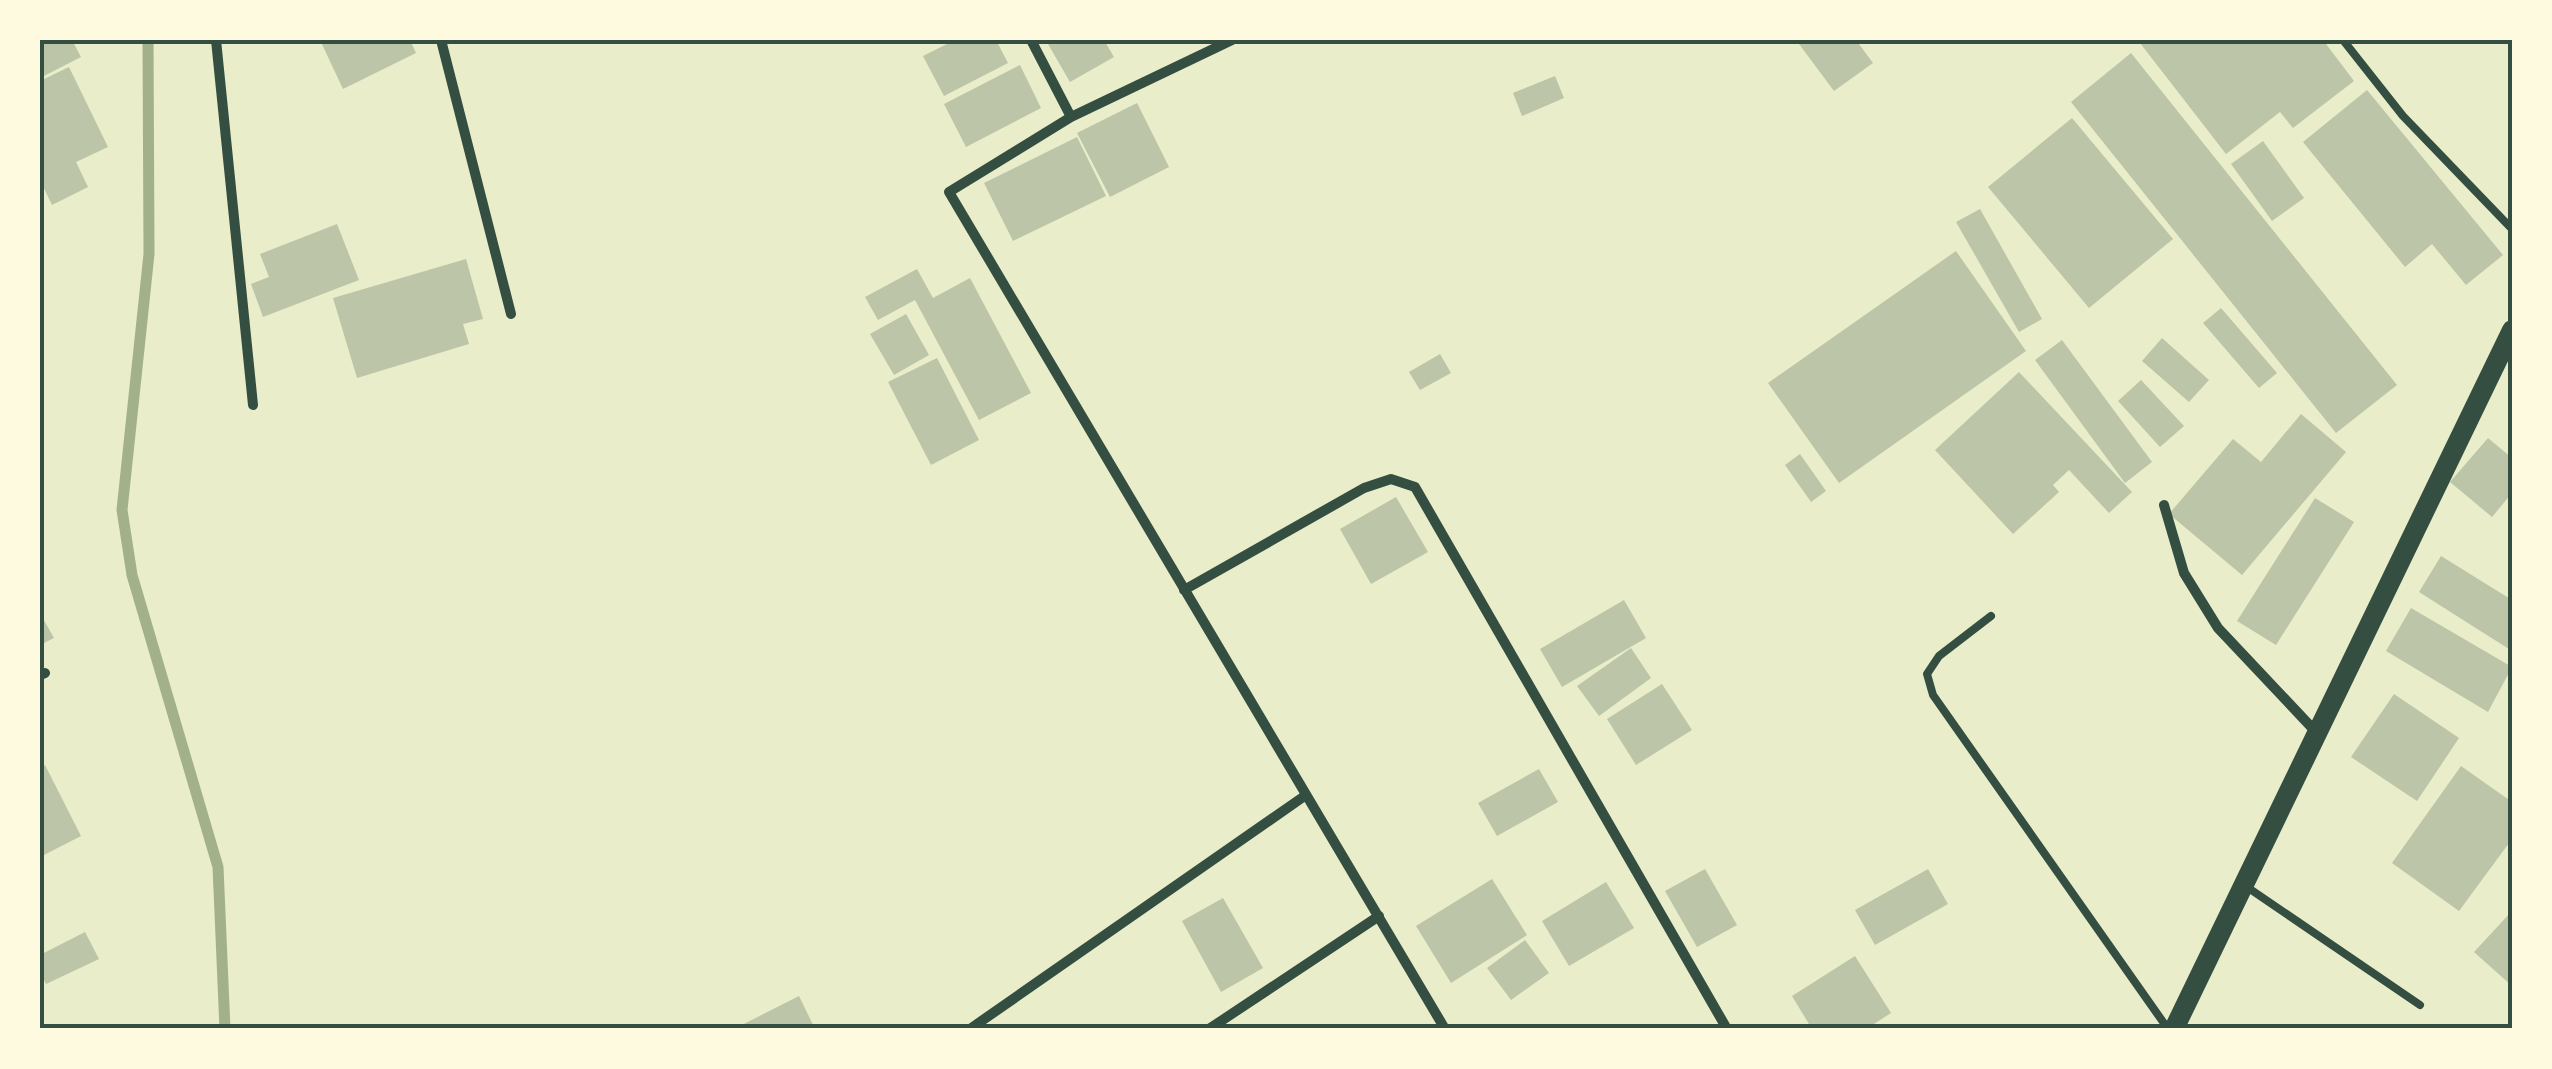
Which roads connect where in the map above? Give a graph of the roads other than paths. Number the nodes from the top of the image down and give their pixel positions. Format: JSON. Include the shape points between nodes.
{"nodes":[{"id":1,"x":216,"y":40,"type":"edge"},
{"id":2,"x":442,"y":40,"type":"edge"},
{"id":3,"x":1031,"y":40,"type":"edge"},
{"id":4,"x":1232,"y":40,"type":"edge"},
{"id":5,"x":2343,"y":40,"type":"edge"},
{"id":6,"x":1071,"y":117,"type":"junction"},
{"id":7,"x":2512,"y":228,"type":"edge"},
{"id":8,"x":512,"y":314,"type":"dead end"},
{"id":9,"x":2512,"y":330,"type":"edge"},
{"id":10,"x":253,"y":406,"type":"dead end"},
{"id":11,"x":2164,"y":505,"type":"dead end"},
{"id":12,"x":1184,"y":590,"type":"junction"},
{"id":13,"x":1991,"y":616,"type":"dead end"},
{"id":14,"x":2317,"y":733,"type":"junction"},
{"id":15,"x":1306,"y":795,"type":"junction"},
{"id":16,"x":2244,"y":885,"type":"junction"},
{"id":17,"x":1379,"y":916,"type":"junction"},
{"id":18,"x":2420,"y":1005,"type":"dead end"},
{"id":19,"x":970,"y":1029,"type":"edge"},
{"id":20,"x":1210,"y":1029,"type":"edge"},
{"id":21,"x":1445,"y":1029,"type":"edge"},
{"id":22,"x":1727,"y":1029,"type":"edge"},
{"id":23,"x":2171,"y":1029,"type":"edge"}],
"edges":[{"from":1,"to":10,"type":"street"},
{"from":2,"to":8,"type":"street"},
{"from":3,"to":6,"type":"street"},
{"from":4,"to":6,"type":"street"},
{"from":5,"to":7,"type":"lane","via":[[2403,116]]},
{"from":6,"to":12,"type":"street","via":[[950,192]]},
{"from":9,"to":14,"type":"main road"},
{"from":11,"to":14,"type":"street","via":[[2184,573],[2218,628]]},
{"from":12,"to":15,"type":"street"},
{"from":12,"to":22,"type":"street","via":[[1364,488],[1391,478],[1415,488]]},
{"from":13,"to":23,"type":"lane","via":[[1939,656],[1927,674],[1933,695]]},
{"from":14,"to":16,"type":"main road"},
{"from":15,"to":17,"type":"street"},
{"from":15,"to":19,"type":"street"},
{"from":16,"to":18,"type":"lane"},
{"from":16,"to":23,"type":"main road"},
{"from":17,"to":20,"type":"street"},
{"from":17,"to":21,"type":"street"}]}
